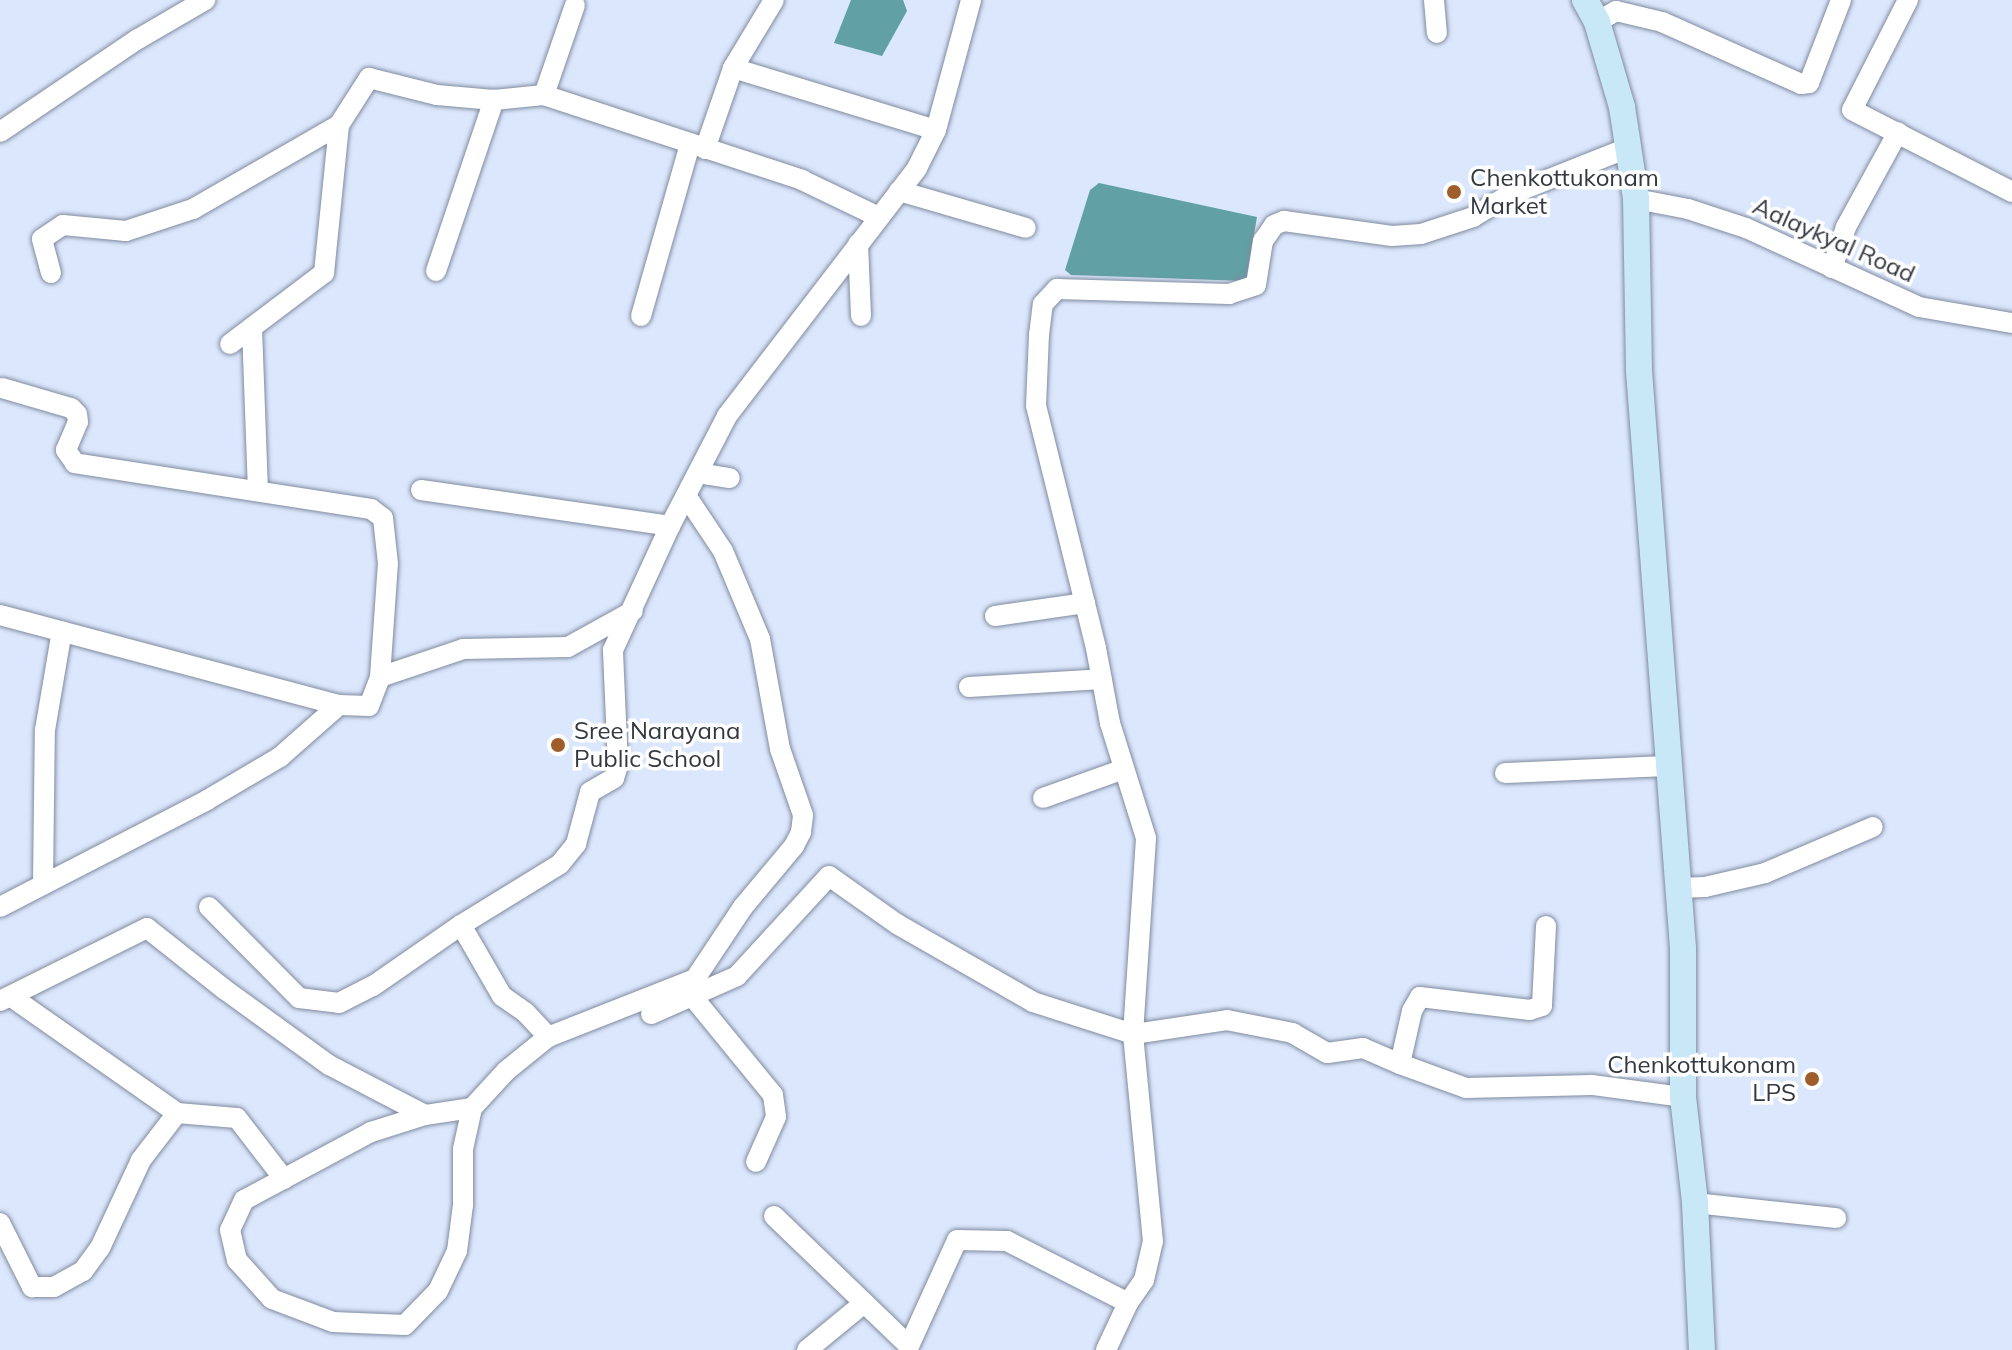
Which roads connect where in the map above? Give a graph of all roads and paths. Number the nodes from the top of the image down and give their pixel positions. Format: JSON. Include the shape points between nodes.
{"nodes":[{"id":1,"x":205,"y":0,"type":"edge"},
{"id":2,"x":774,"y":0,"type":"edge"},
{"id":3,"x":971,"y":0,"type":"edge"},
{"id":4,"x":1434,"y":0,"type":"edge"},
{"id":5,"x":1841,"y":0,"type":"edge"},
{"id":6,"x":1908,"y":0,"type":"edge"},
{"id":7,"x":575,"y":5,"type":"dead end"},
{"id":8,"x":1591,"y":11,"type":"edge"},
{"id":9,"x":1437,"y":33,"type":"dead end"},
{"id":10,"x":733,"y":68,"type":"junction"},
{"id":11,"x":544,"y":95,"type":"junction"},
{"id":12,"x":494,"y":100,"type":"junction"},
{"id":13,"x":339,"y":125,"type":"junction"},
{"id":14,"x":936,"y":130,"type":"junction"},
{"id":15,"x":0,"y":132,"type":"edge"},
{"id":16,"x":1898,"y":132,"type":"junction"},
{"id":17,"x":698,"y":146,"type":"junction"},
{"id":18,"x":1630,"y":147,"type":"junction"},
{"id":19,"x":899,"y":191,"type":"junction"},
{"id":20,"x":2012,"y":192,"type":"edge"},
{"id":21,"x":1636,"y":199,"type":"junction"},
{"id":22,"x":879,"y":217,"type":"junction"},
{"id":23,"x":1026,"y":228,"type":"dead end"},
{"id":24,"x":858,"y":244,"type":"junction"},
{"id":25,"x":1832,"y":268,"type":"junction"},
{"id":26,"x":436,"y":271,"type":"dead end"},
{"id":27,"x":51,"y":273,"type":"dead end"},
{"id":28,"x":641,"y":316,"type":"dead end"},
{"id":29,"x":861,"y":316,"type":"dead end"},
{"id":30,"x":2012,"y":323,"type":"edge"},
{"id":31,"x":252,"y":328,"type":"junction"},
{"id":32,"x":230,"y":344,"type":"dead end"},
{"id":33,"x":2,"y":388,"type":"edge"},
{"id":34,"x":698,"y":473,"type":"junction"},
{"id":35,"x":730,"y":478,"type":"dead end"},
{"id":36,"x":421,"y":490,"type":"dead end"},
{"id":37,"x":258,"y":491,"type":"junction"},
{"id":38,"x":687,"y":497,"type":"junction"},
{"id":39,"x":670,"y":526,"type":"junction"},
{"id":40,"x":1085,"y":603,"type":"junction"},
{"id":41,"x":633,"y":611,"type":"junction"},
{"id":42,"x":0,"y":615,"type":"edge"},
{"id":43,"x":995,"y":616,"type":"dead end"},
{"id":44,"x":62,"y":631,"type":"junction"},
{"id":45,"x":380,"y":677,"type":"junction"},
{"id":46,"x":1102,"y":679,"type":"junction"},
{"id":47,"x":969,"y":687,"type":"dead end"},
{"id":48,"x":339,"y":705,"type":"junction"},
{"id":49,"x":1668,"y":766,"type":"junction"},
{"id":50,"x":1124,"y":769,"type":"junction"},
{"id":51,"x":1505,"y":773,"type":"dead end"},
{"id":52,"x":1043,"y":798,"type":"dead end"},
{"id":53,"x":1873,"y":827,"type":"dead end"},
{"id":54,"x":43,"y":883,"type":"junction"},
{"id":55,"x":1678,"y":888,"type":"junction"},
{"id":56,"x":0,"y":907,"type":"edge"},
{"id":57,"x":209,"y":907,"type":"dead end"},
{"id":58,"x":461,"y":925,"type":"junction"},
{"id":59,"x":1546,"y":926,"type":"dead end"},
{"id":60,"x":692,"y":996,"type":"junction"},
{"id":61,"x":6,"y":1000,"type":"edge"},
{"id":62,"x":651,"y":1014,"type":"dead end"},
{"id":63,"x":1133,"y":1034,"type":"junction"},
{"id":64,"x":548,"y":1037,"type":"junction"},
{"id":65,"x":1400,"y":1064,"type":"junction"},
{"id":66,"x":1683,"y":1097,"type":"junction"},
{"id":67,"x":472,"y":1108,"type":"junction"},
{"id":68,"x":177,"y":1113,"type":"junction"},
{"id":69,"x":425,"y":1115,"type":"junction"},
{"id":70,"x":756,"y":1162,"type":"dead end"},
{"id":71,"x":284,"y":1179,"type":"junction"},
{"id":72,"x":1695,"y":1203,"type":"junction"},
{"id":73,"x":774,"y":1216,"type":"dead end"},
{"id":74,"x":1836,"y":1218,"type":"dead end"},
{"id":75,"x":0,"y":1223,"type":"edge"},
{"id":76,"x":864,"y":1303,"type":"junction"},
{"id":77,"x":1128,"y":1303,"type":"junction"},
{"id":78,"x":807,"y":1350,"type":"edge"},
{"id":79,"x":1106,"y":1350,"type":"edge"},
{"id":80,"x":1702,"y":1350,"type":"edge"}],
"edges":[{"from":1,"to":15,"type":"street"},
{"from":2,"to":10,"type":"street"},
{"from":3,"to":14,"type":"street"},
{"from":4,"to":9,"type":"street"},
{"from":5,"to":8,"type":"street","via":[[1809,83],[1801,84],[1662,22]]},
{"from":6,"to":16,"type":"street","via":[[1852,110]]},
{"from":7,"to":11,"type":"street"},
{"from":8,"to":18,"type":"main road"},
{"from":10,"to":14,"type":"street"},
{"from":10,"to":17,"type":"street"},
{"from":11,"to":12,"type":"street"},
{"from":11,"to":17,"type":"street"},
{"from":12,"to":13,"type":"street","via":[[437,95],[369,78]]},
{"from":12,"to":26,"type":"street"},
{"from":13,"to":27,"type":"street","via":[[193,209],[126,231],[63,225],[42,239]]},
{"from":13,"to":31,"type":"street","via":[[324,273]]},
{"from":14,"to":19,"type":"street"},
{"from":16,"to":20,"type":"street"},
{"from":16,"to":25,"type":"street","via":[[1846,227]]},
{"from":17,"to":22,"type":"street","via":[[802,180]]},
{"from":17,"to":28,"type":"street"},
{"from":18,"to":21,"type":"main road"},
{"from":18,"to":40,"type":"street","via":[[1509,195],[1473,217],[1421,234],[1392,236],[1284,221],[1263,241],[1256,285],[1229,294],[1057,289],[1043,304],[1036,406]]},
{"from":19,"to":22,"type":"street"},
{"from":19,"to":23,"type":"street"},
{"from":21,"to":25,"type":"street","name":"Aalaykyal Road","via":[[1746,228]]},
{"from":21,"to":49,"type":"main road","via":[[1640,387]]},
{"from":22,"to":24,"type":"street"},
{"from":24,"to":29,"type":"street"},
{"from":24,"to":34,"type":"street","via":[[727,416]]},
{"from":25,"to":30,"type":"street","name":"Aalaykyal Road","via":[[1919,307]]},
{"from":31,"to":32,"type":"street"},
{"from":31,"to":37,"type":"street"},
{"from":33,"to":37,"type":"street","via":[[77,414],[66,450],[75,463]]},
{"from":34,"to":35,"type":"street"},
{"from":34,"to":38,"type":"street"},
{"from":36,"to":39,"type":"street"},
{"from":37,"to":45,"type":"street","via":[[358,505],[383,518],[388,580]]},
{"from":38,"to":39,"type":"street"},
{"from":38,"to":64,"type":"street","via":[[723,551],[760,639],[780,749],[803,815],[801,832],[695,979]]},
{"from":39,"to":41,"type":"street"},
{"from":40,"to":43,"type":"street"},
{"from":40,"to":46,"type":"street"},
{"from":41,"to":45,"type":"street","via":[[568,647],[463,649]]},
{"from":41,"to":58,"type":"street","via":[[613,650],[618,766],[614,778],[590,792],[576,844],[560,864]]},
{"from":42,"to":44,"type":"street"},
{"from":44,"to":48,"type":"street"},
{"from":44,"to":54,"type":"street","via":[[45,730]]},
{"from":45,"to":48,"type":"street","via":[[369,706]]},
{"from":46,"to":47,"type":"street"},
{"from":46,"to":50,"type":"street"},
{"from":48,"to":54,"type":"street","via":[[280,757]]},
{"from":49,"to":51,"type":"street"},
{"from":49,"to":55,"type":"main road"},
{"from":50,"to":52,"type":"street"},
{"from":50,"to":63,"type":"street","via":[[1146,838]]},
{"from":53,"to":55,"type":"street","via":[[1765,873]]},
{"from":54,"to":56,"type":"street"},
{"from":55,"to":66,"type":"main road"},
{"from":57,"to":58,"type":"street","via":[[299,998],[339,1003]]},
{"from":58,"to":64,"type":"street","via":[[502,996]]},
{"from":59,"to":65,"type":"street","via":[[1542,1006],[1530,1010],[1420,997]]},
{"from":60,"to":62,"type":"street"},
{"from":60,"to":63,"type":"street","via":[[737,976],[829,876],[897,924],[1022,996]]},
{"from":60,"to":70,"type":"street","via":[[773,1095],[776,1117]]},
{"from":61,"to":68,"type":"street"},
{"from":61,"to":69,"type":"street","via":[[147,928],[329,1065]]},
{"from":63,"to":65,"type":"street","via":[[1227,1020],[1293,1033],[1327,1053],[1363,1048]]},
{"from":63,"to":77,"type":"street","via":[[1153,1241],[1144,1280]]},
{"from":64,"to":67,"type":"street"},
{"from":65,"to":66,"type":"street","via":[[1466,1088],[1592,1085]]},
{"from":66,"to":72,"type":"main road"},
{"from":67,"to":69,"type":"street"},
{"from":67,"to":71,"type":"street","via":[[463,1149],[457,1251],[438,1291],[405,1325],[333,1322],[272,1299],[237,1260],[230,1230],[244,1200]]},
{"from":68,"to":71,"type":"street","via":[[237,1118]]},
{"from":68,"to":75,"type":"street","via":[[141,1160],[100,1248],[83,1271],[54,1287],[32,1287]]},
{"from":69,"to":71,"type":"street","via":[[371,1132]]},
{"from":72,"to":74,"type":"street"},
{"from":72,"to":80,"type":"main road"},
{"from":73,"to":76,"type":"street"},
{"from":76,"to":77,"type":"street","via":[[909,1346],[957,1240],[1007,1241]]},
{"from":76,"to":78,"type":"street"},
{"from":77,"to":79,"type":"street"}]}
